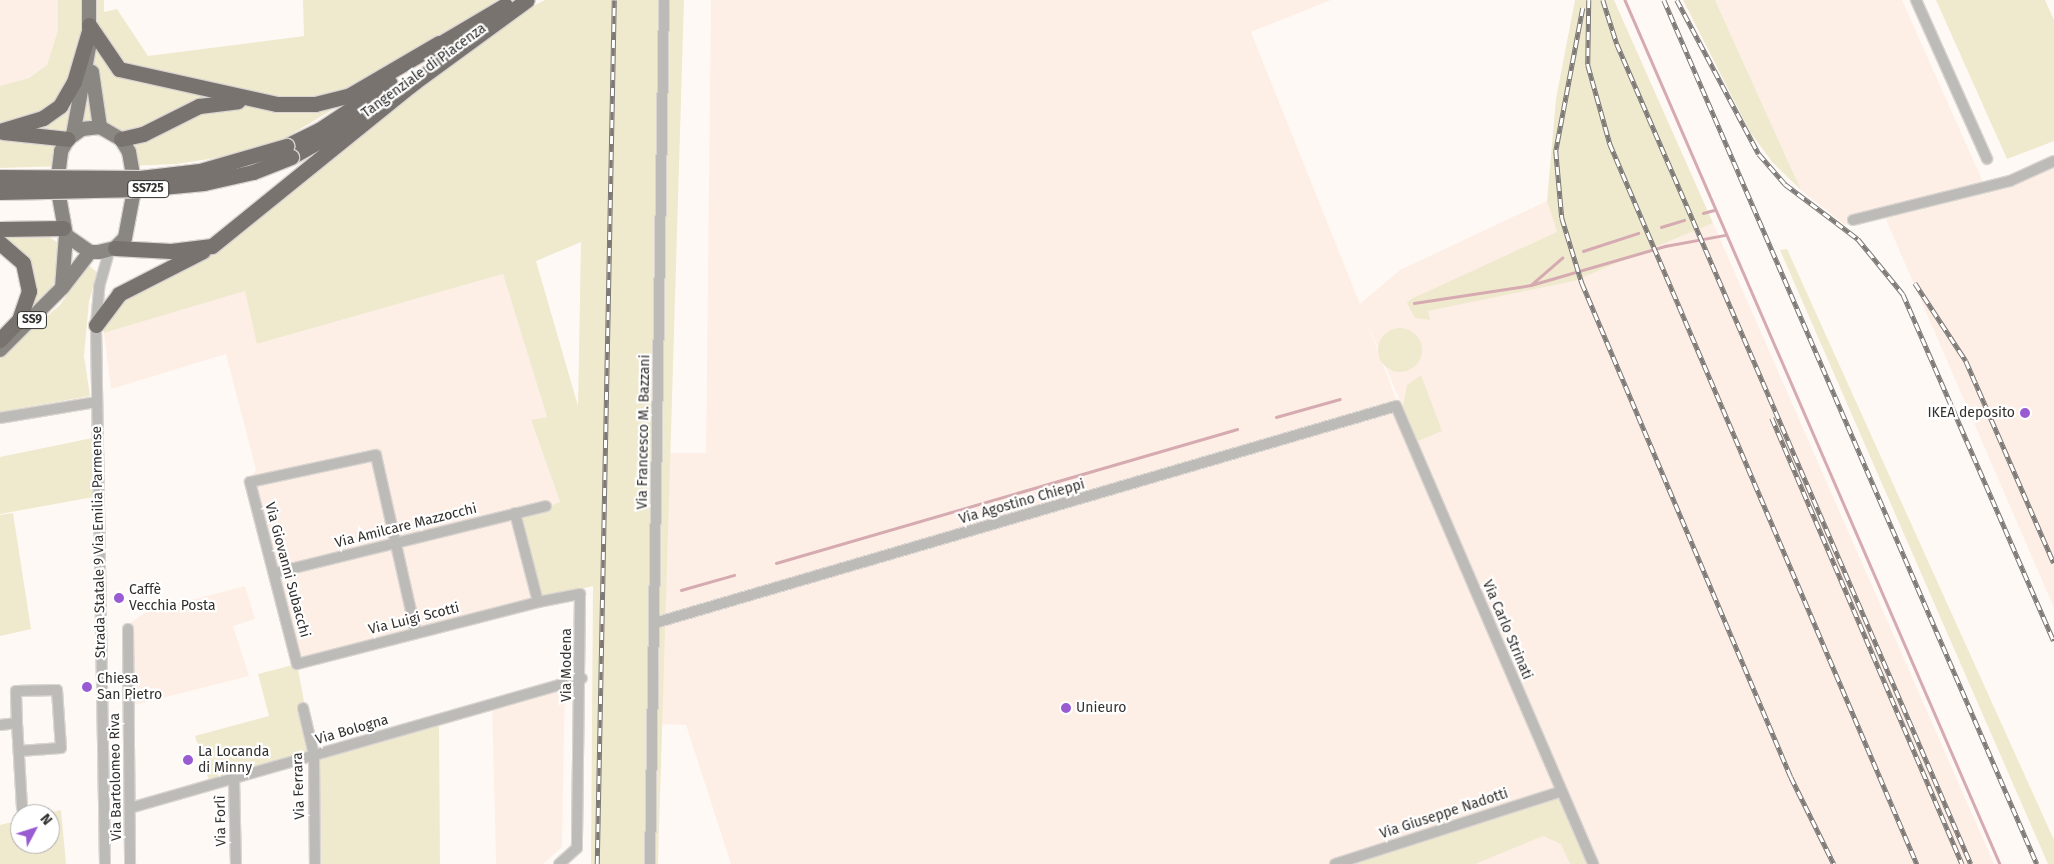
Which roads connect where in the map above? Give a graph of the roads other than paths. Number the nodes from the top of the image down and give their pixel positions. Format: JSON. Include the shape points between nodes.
{"nodes":[{"id":1,"x":89,"y":0,"type":"edge"},
{"id":2,"x":516,"y":0,"type":"edge"},
{"id":3,"x":527,"y":0,"type":"edge"},
{"id":4,"x":664,"y":0,"type":"edge"},
{"id":5,"x":1916,"y":0,"type":"edge"},
{"id":6,"x":89,"y":28,"type":"junction"},
{"id":7,"x":439,"y":43,"type":"junction"},
{"id":8,"x":89,"y":47,"type":"junction"},
{"id":9,"x":416,"y":81,"type":"junction"},
{"id":10,"x":254,"y":100,"type":"junction"},
{"id":11,"x":100,"y":127,"type":"junction"},
{"id":12,"x":0,"y":131,"type":"edge"},
{"id":13,"x":71,"y":137,"type":"junction"},
{"id":14,"x":121,"y":138,"type":"junction"},
{"id":15,"x":288,"y":151,"type":"junction"},
{"id":16,"x":1987,"y":160,"type":"dead end"},
{"id":17,"x":2054,"y":162,"type":"edge"},
{"id":18,"x":0,"y":176,"type":"edge"},
{"id":19,"x":0,"y":192,"type":"edge"},
{"id":20,"x":1854,"y":220,"type":"dead end"},
{"id":21,"x":0,"y":229,"type":"edge"},
{"id":22,"x":65,"y":231,"type":"junction"},
{"id":23,"x":0,"y":243,"type":"edge"},
{"id":24,"x":212,"y":246,"type":"junction"},
{"id":25,"x":112,"y":250,"type":"junction"},
{"id":26,"x":90,"y":252,"type":"junction"},
{"id":27,"x":62,"y":288,"type":"junction"},
{"id":28,"x":96,"y":325,"type":"junction"},
{"id":29,"x":0,"y":340,"type":"edge"},
{"id":30,"x":0,"y":350,"type":"edge"},
{"id":31,"x":97,"y":402,"type":"junction"},
{"id":32,"x":1396,"y":406,"type":"joint"},
{"id":33,"x":0,"y":418,"type":"edge"},
{"id":34,"x":546,"y":506,"type":"dead end"},
{"id":35,"x":515,"y":513,"type":"junction"},
{"id":36,"x":396,"y":543,"type":"junction"},
{"id":37,"x":274,"y":573,"type":"junction"},
{"id":38,"x":538,"y":602,"type":"junction"},
{"id":39,"x":655,"y":623,"type":"junction"},
{"id":40,"x":128,"y":629,"type":"dead end"},
{"id":41,"x":416,"y":633,"type":"junction"},
{"id":42,"x":297,"y":664,"type":"joint"},
{"id":43,"x":582,"y":678,"type":"junction"},
{"id":44,"x":303,"y":708,"type":"dead end"},
{"id":45,"x":17,"y":723,"type":"junction"},
{"id":46,"x":0,"y":724,"type":"edge"},
{"id":47,"x":19,"y":751,"type":"junction"},
{"id":48,"x":314,"y":755,"type":"junction"},
{"id":49,"x":234,"y":778,"type":"junction"},
{"id":50,"x":1562,"y":791,"type":"junction"},
{"id":51,"x":22,"y":804,"type":"edge"},
{"id":52,"x":130,"y":808,"type":"junction"},
{"id":53,"x":105,"y":864,"type":"edge"},
{"id":54,"x":130,"y":864,"type":"edge"},
{"id":55,"x":236,"y":864,"type":"edge"},
{"id":56,"x":315,"y":864,"type":"edge"},
{"id":57,"x":559,"y":864,"type":"edge"},
{"id":58,"x":650,"y":864,"type":"edge"},
{"id":59,"x":1335,"y":864,"type":"edge"},
{"id":60,"x":1593,"y":864,"type":"edge"}],
"edges":[{"from":1,"to":6,"type":"main road"},
{"from":2,"to":7,"type":"highway","name":"Tangenziale di Piacenza","number":"SS725","via":[[483,14]]},
{"from":3,"to":9,"type":"highway","name":"Tangenziale di Piacenza","number":"SS725","via":[[489,24]]},
{"from":4,"to":39,"type":"street","name":"Via Francesco M. Bazzani"},
{"from":5,"to":16,"type":"street"},
{"from":6,"to":8,"type":"main road"},
{"from":6,"to":10,"type":"highway","via":[[119,69]]},
{"from":6,"to":12,"type":"highway","via":[[74,82],[60,106],[43,118]]},
{"from":7,"to":10,"type":"highway","via":[[350,95],[315,104]]},
{"from":7,"to":15,"type":"highway","name":"Tangenziale di Piacenza","number":"SS725","via":[[368,100]]},
{"from":8,"to":11,"type":"main road"},
{"from":8,"to":13,"type":"main road"},
{"from":9,"to":15,"type":"highway","name":"Tangenziale di Piacenza","number":"SS725","via":[[329,138]]},
{"from":9,"to":24,"type":"highway"},
{"from":10,"to":14,"type":"highway","via":[[212,102],[136,136]]},
{"from":11,"to":13,"type":"main road"},
{"from":11,"to":14,"type":"main road"},
{"from":12,"to":13,"type":"highway"},
{"from":13,"to":22,"type":"main road","via":[[61,151],[57,185]]},
{"from":14,"to":25,"type":"main road","name":"Strada Statale 9 Via Emilia Parmense","via":[[129,152],[135,185],[131,225]]},
{"from":15,"to":18,"type":"highway","name":"Tangenziale di Piacenza","number":"SS725","bridge":true,"via":[[157,176]]},
{"from":15,"to":19,"type":"highway","name":"Tangenziale di Piacenza","number":"SS725","bridge":true,"via":[[253,172],[204,183],[141,189]]},
{"from":17,"to":20,"type":"street","via":[[2010,181]]},
{"from":21,"to":22,"type":"highway"},
{"from":22,"to":26,"type":"main road"},
{"from":22,"to":27,"type":"main road"},
{"from":23,"to":29,"type":"highway","via":[[23,263],[29,291],[19,320]]},
{"from":24,"to":25,"type":"highway","via":[[171,251]]},
{"from":24,"to":28,"type":"highway","via":[[119,294]]},
{"from":25,"to":26,"type":"main road"},
{"from":25,"to":28,"type":"street","name":"Strada Statale 9 Via Emilia Parmense","via":[[99,287]]},
{"from":26,"to":27,"type":"main road"},
{"from":27,"to":30,"type":"main road","number":"SS9"},
{"from":28,"to":31,"type":"street","name":"Strada Statale 9 Via Emilia Parmense"},
{"from":31,"to":33,"type":"street"},
{"from":31,"to":53,"type":"street","name":"Strada Statale 9 Via Emilia Parmense"},
{"from":32,"to":39,"type":"street","name":"Via Agostino Chieppi"},
{"from":32,"to":50,"type":"street","name":"Via Carlo Strinati"},
{"from":34,"to":35,"type":"street","name":"Via Amilcare Mazzocchi"},
{"from":35,"to":36,"type":"street","name":"Via Amilcare Mazzocchi"},
{"from":35,"to":38,"type":"street"},
{"from":36,"to":37,"type":"street","name":"Via Amilcare Mazzocchi"},
{"from":36,"to":37,"type":"street","name":"Via Giovanni Subacchi","via":[[376,455],[250,482]]},
{"from":36,"to":41,"type":"street"},
{"from":37,"to":42,"type":"street","name":"Via Giovanni Subacchi"},
{"from":38,"to":41,"type":"street","name":"Via Luigi Scotti"},
{"from":38,"to":43,"type":"street","name":"Via Modena","via":[[580,594]]},
{"from":39,"to":58,"type":"street","name":"Via Francesco M. Bazzani"},
{"from":40,"to":52,"type":"street","name":"Via Bartolomeo Riva"},
{"from":41,"to":42,"type":"street","name":"Via Luigi Scotti"},
{"from":43,"to":48,"type":"street","name":"Via Bologna"},
{"from":43,"to":57,"type":"street","name":"Via Modena","via":[[577,848]]},
{"from":44,"to":48,"type":"street","name":"Via Ferrara"},
{"from":45,"to":46,"type":"street"},
{"from":45,"to":47,"type":"street"},
{"from":45,"to":47,"type":"street","via":[[16,691],[57,690],[61,748]]},
{"from":47,"to":51,"type":"street"},
{"from":48,"to":49,"type":"street","name":"Via Bologna"},
{"from":48,"to":56,"type":"street","name":"Via Ferrara"},
{"from":49,"to":52,"type":"street","name":"Via Bologna"},
{"from":49,"to":55,"type":"street","name":"Via Forlì"},
{"from":50,"to":59,"type":"street","name":"Via Giuseppe Nadotti"},
{"from":50,"to":60,"type":"street","name":"Via Carlo Strinati"},
{"from":52,"to":54,"type":"street","name":"Via Bartolomeo Riva"}]}
